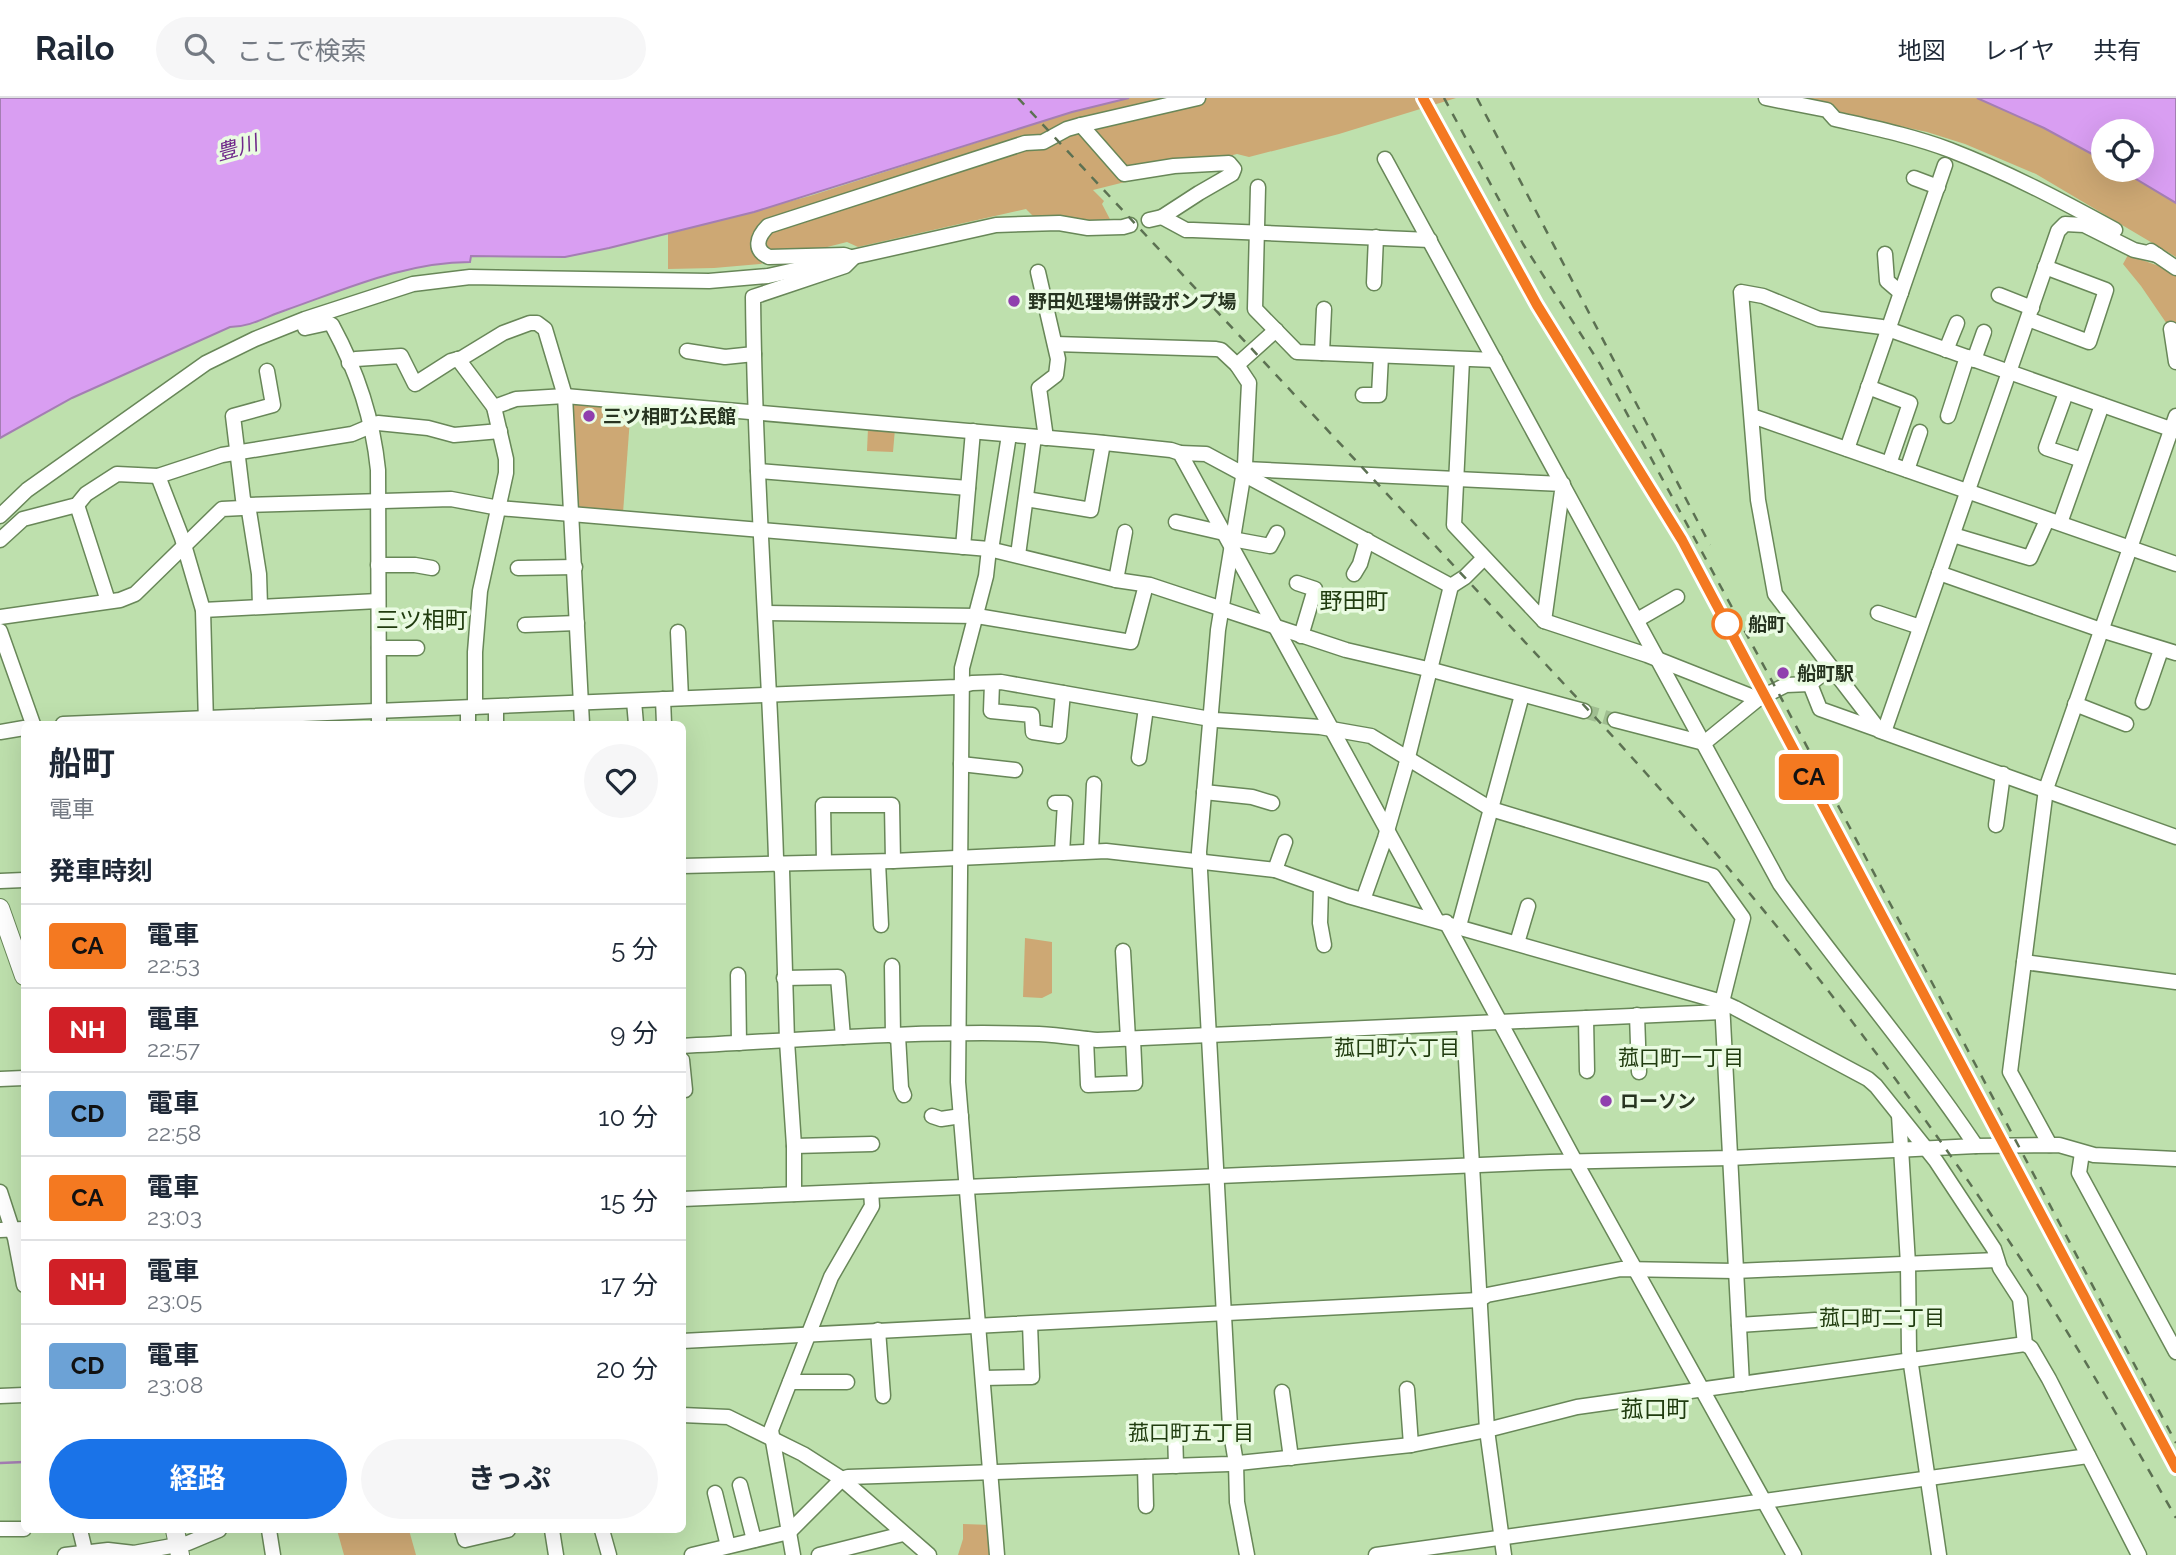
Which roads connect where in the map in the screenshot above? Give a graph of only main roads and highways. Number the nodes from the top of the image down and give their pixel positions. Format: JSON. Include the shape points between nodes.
{"nodes":[{"id":1,"x":0,"y":908,"type":"edge"},
{"id":2,"x":21,"y":967,"type":"edge"}],
"edges":[{"from":1,"to":2,"type":"main road"}]}
